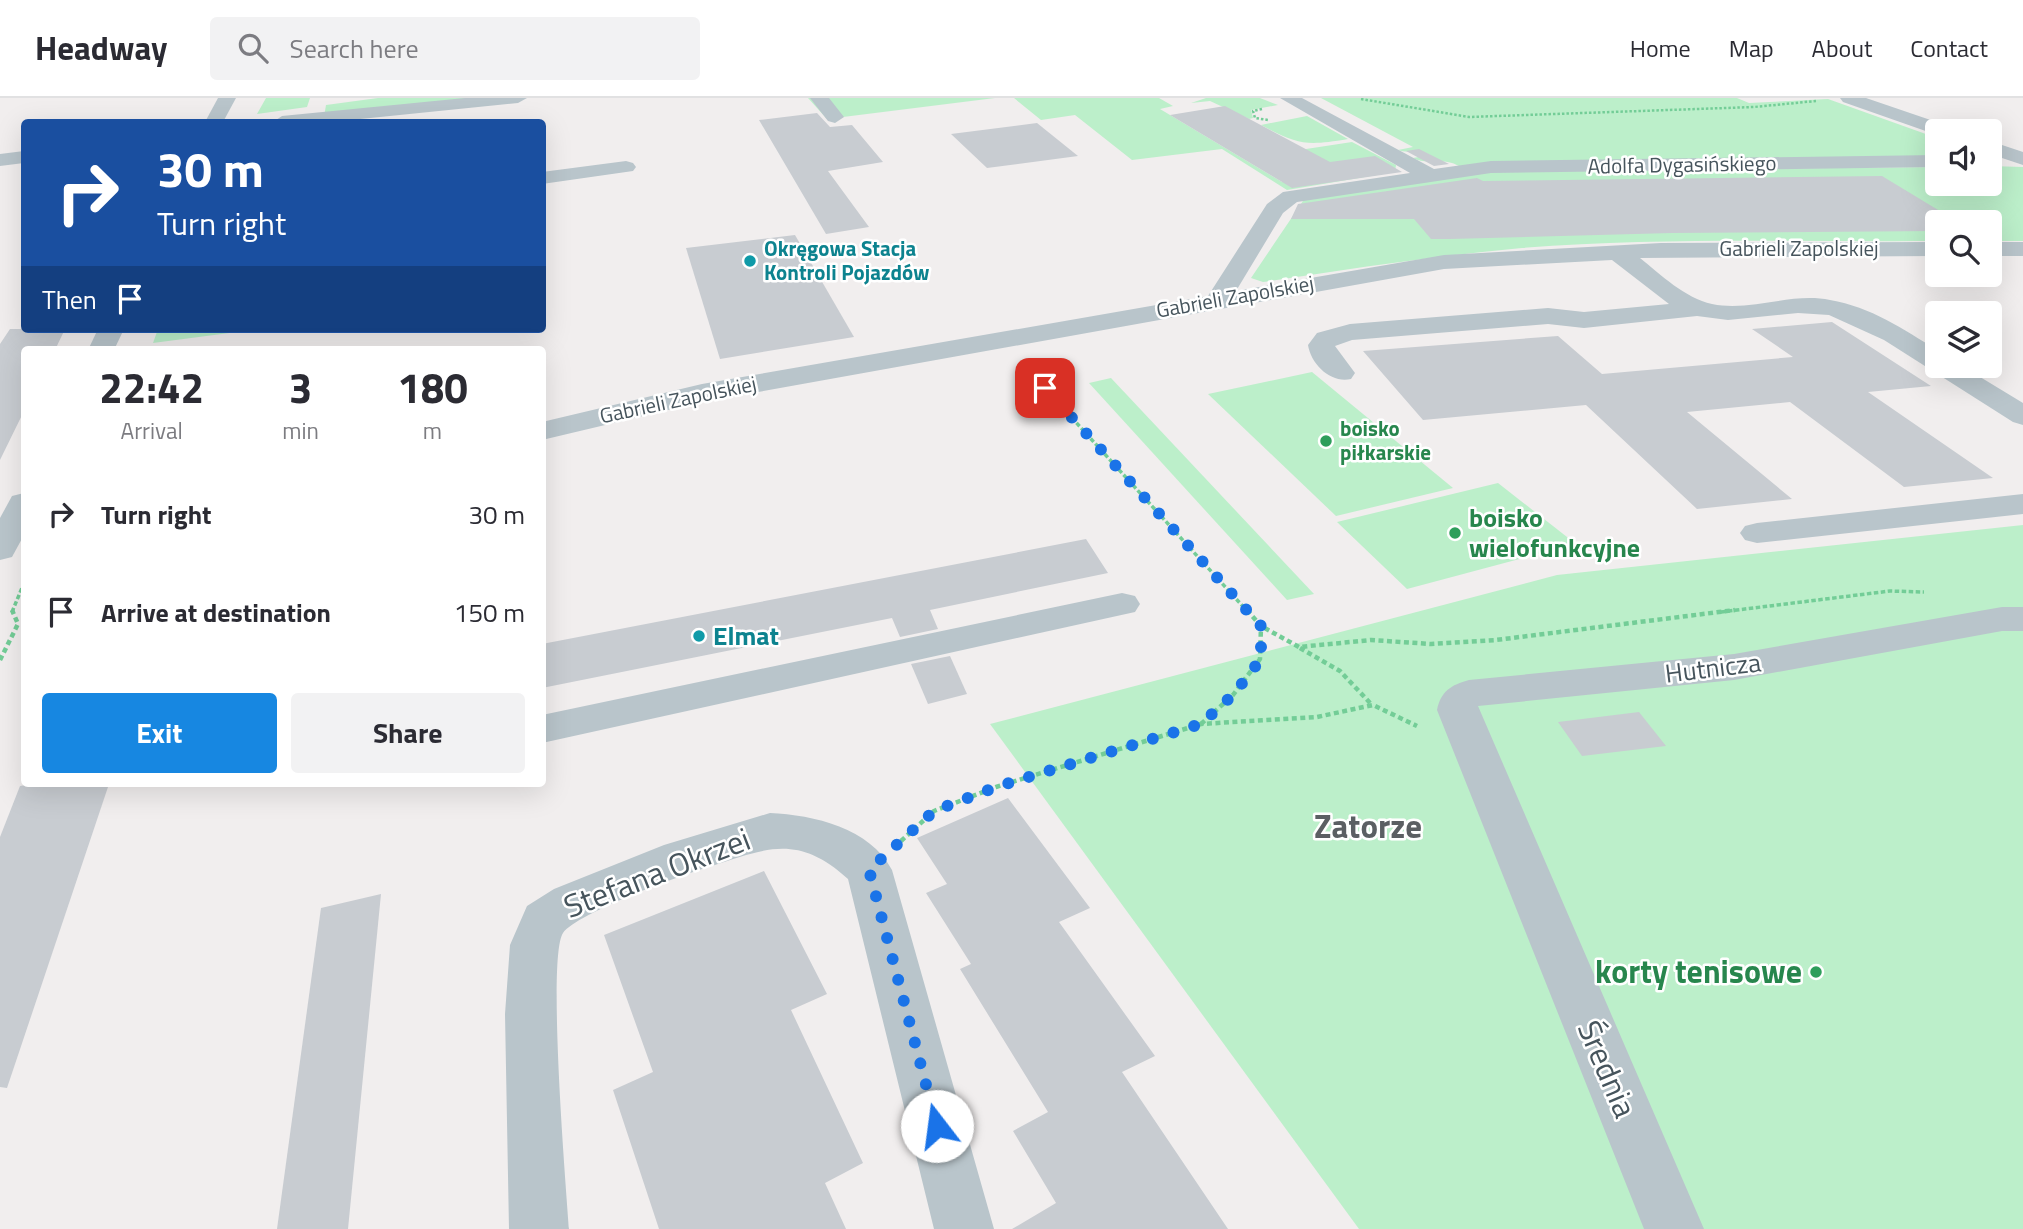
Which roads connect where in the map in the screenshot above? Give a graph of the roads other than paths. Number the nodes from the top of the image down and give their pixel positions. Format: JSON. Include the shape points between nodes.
{"nodes":[{"id":1,"x":227,"y":98,"type":"edge"},
{"id":2,"x":518,"y":98,"type":"edge"},
{"id":3,"x":819,"y":98,"type":"edge"},
{"id":4,"x":1289,"y":98,"type":"edge"},
{"id":5,"x":1849,"y":98,"type":"edge"},
{"id":6,"x":375,"y":113,"type":"junction"},
{"id":7,"x":407,"y":117,"type":"dead end"},
{"id":8,"x":835,"y":117,"type":"dead end"},
{"id":9,"x":216,"y":119,"type":"edge"},
{"id":10,"x":313,"y":119,"type":"edge"},
{"id":11,"x":1925,"y":124,"type":"edge"},
{"id":12,"x":2002,"y":151,"type":"edge"},
{"id":13,"x":21,"y":157,"type":"edge"},
{"id":14,"x":2023,"y":159,"type":"edge"},
{"id":15,"x":0,"y":160,"type":"edge"},
{"id":16,"x":2002,"y":160,"type":"edge"},
{"id":17,"x":1925,"y":161,"type":"edge"},
{"id":18,"x":626,"y":167,"type":"dead end"},
{"id":19,"x":1427,"y":174,"type":"junction"},
{"id":20,"x":546,"y":177,"type":"edge"},
{"id":21,"x":1925,"y":249,"type":"edge"},
{"id":22,"x":2002,"y":249,"type":"edge"},
{"id":23,"x":2023,"y":249,"type":"edge"},
{"id":24,"x":1616,"y":252,"type":"junction"},
{"id":25,"x":1219,"y":299,"type":"junction"},
{"id":26,"x":1699,"y":308,"type":"junction"},
{"id":27,"x":1925,"y":354,"type":"edge"},
{"id":28,"x":1341,"y":373,"type":"dead end"},
{"id":29,"x":1962,"y":378,"type":"edge"},
{"id":30,"x":2023,"y":416,"type":"edge"},
{"id":31,"x":546,"y":430,"type":"edge"},
{"id":32,"x":2023,"y":504,"type":"edge"},
{"id":33,"x":1757,"y":533,"type":"dead end"},
{"id":34,"x":1122,"y":604,"type":"dead end"},
{"id":35,"x":2023,"y":619,"type":"edge"},
{"id":36,"x":546,"y":728,"type":"edge"},
{"id":37,"x":1475,"y":754,"type":"joint"},
{"id":38,"x":539,"y":1229,"type":"edge"},
{"id":39,"x":964,"y":1229,"type":"edge"},
{"id":40,"x":1674,"y":1229,"type":"edge"}],
"edges":[{"from":1,"to":9,"type":"street"},
{"from":2,"to":6,"type":"street"},
{"from":3,"to":8,"type":"street"},
{"from":4,"to":19,"type":"street"},
{"from":5,"to":11,"type":"street"},
{"from":6,"to":7,"type":"street"},
{"from":6,"to":10,"type":"street"},
{"from":12,"to":14,"type":"street"},
{"from":13,"to":15,"type":"street"},
{"from":14,"to":16,"type":"street"},
{"from":17,"to":19,"type":"street","name":"Adolfa Dygasińskiego","via":[[1491,167]]},
{"from":18,"to":20,"type":"street"},
{"from":19,"to":25,"type":"street","name":"Adolfa Dygasińskiego","via":[[1285,199]]},
{"from":21,"to":24,"type":"street","name":"Gabrieli Zapolskiej"},
{"from":22,"to":23,"type":"street"},
{"from":24,"to":25,"type":"street","name":"Gabrieli Zapolskiej","via":[[1444,262]]},
{"from":24,"to":26,"type":"street","via":[[1678,299]]},
{"from":25,"to":31,"type":"street","name":"Gabrieli Zapolskiej","via":[[702,393]]},
{"from":26,"to":27,"type":"street","via":[[1721,312],[1812,305],[1840,309],[1865,317]]},
{"from":26,"to":28,"type":"street","via":[[1584,320],[1548,316],[1350,332],[1321,345]]},
{"from":29,"to":30,"type":"street"},
{"from":32,"to":33,"type":"street"},
{"from":34,"to":36,"type":"street"},
{"from":35,"to":37,"type":"street","name":"Hutnicza","via":[[1734,667],[1469,693],[1459,700],[1457,710]]},
{"from":37,"to":40,"type":"street","name":"Średnia"},
{"from":38,"to":39,"type":"street","name":"Stefana Okrzei","via":[[531,1014],[534,945],[544,920],[571,902],[680,858],[770,830],[818,837],[847,851],[869,870]]}]}
